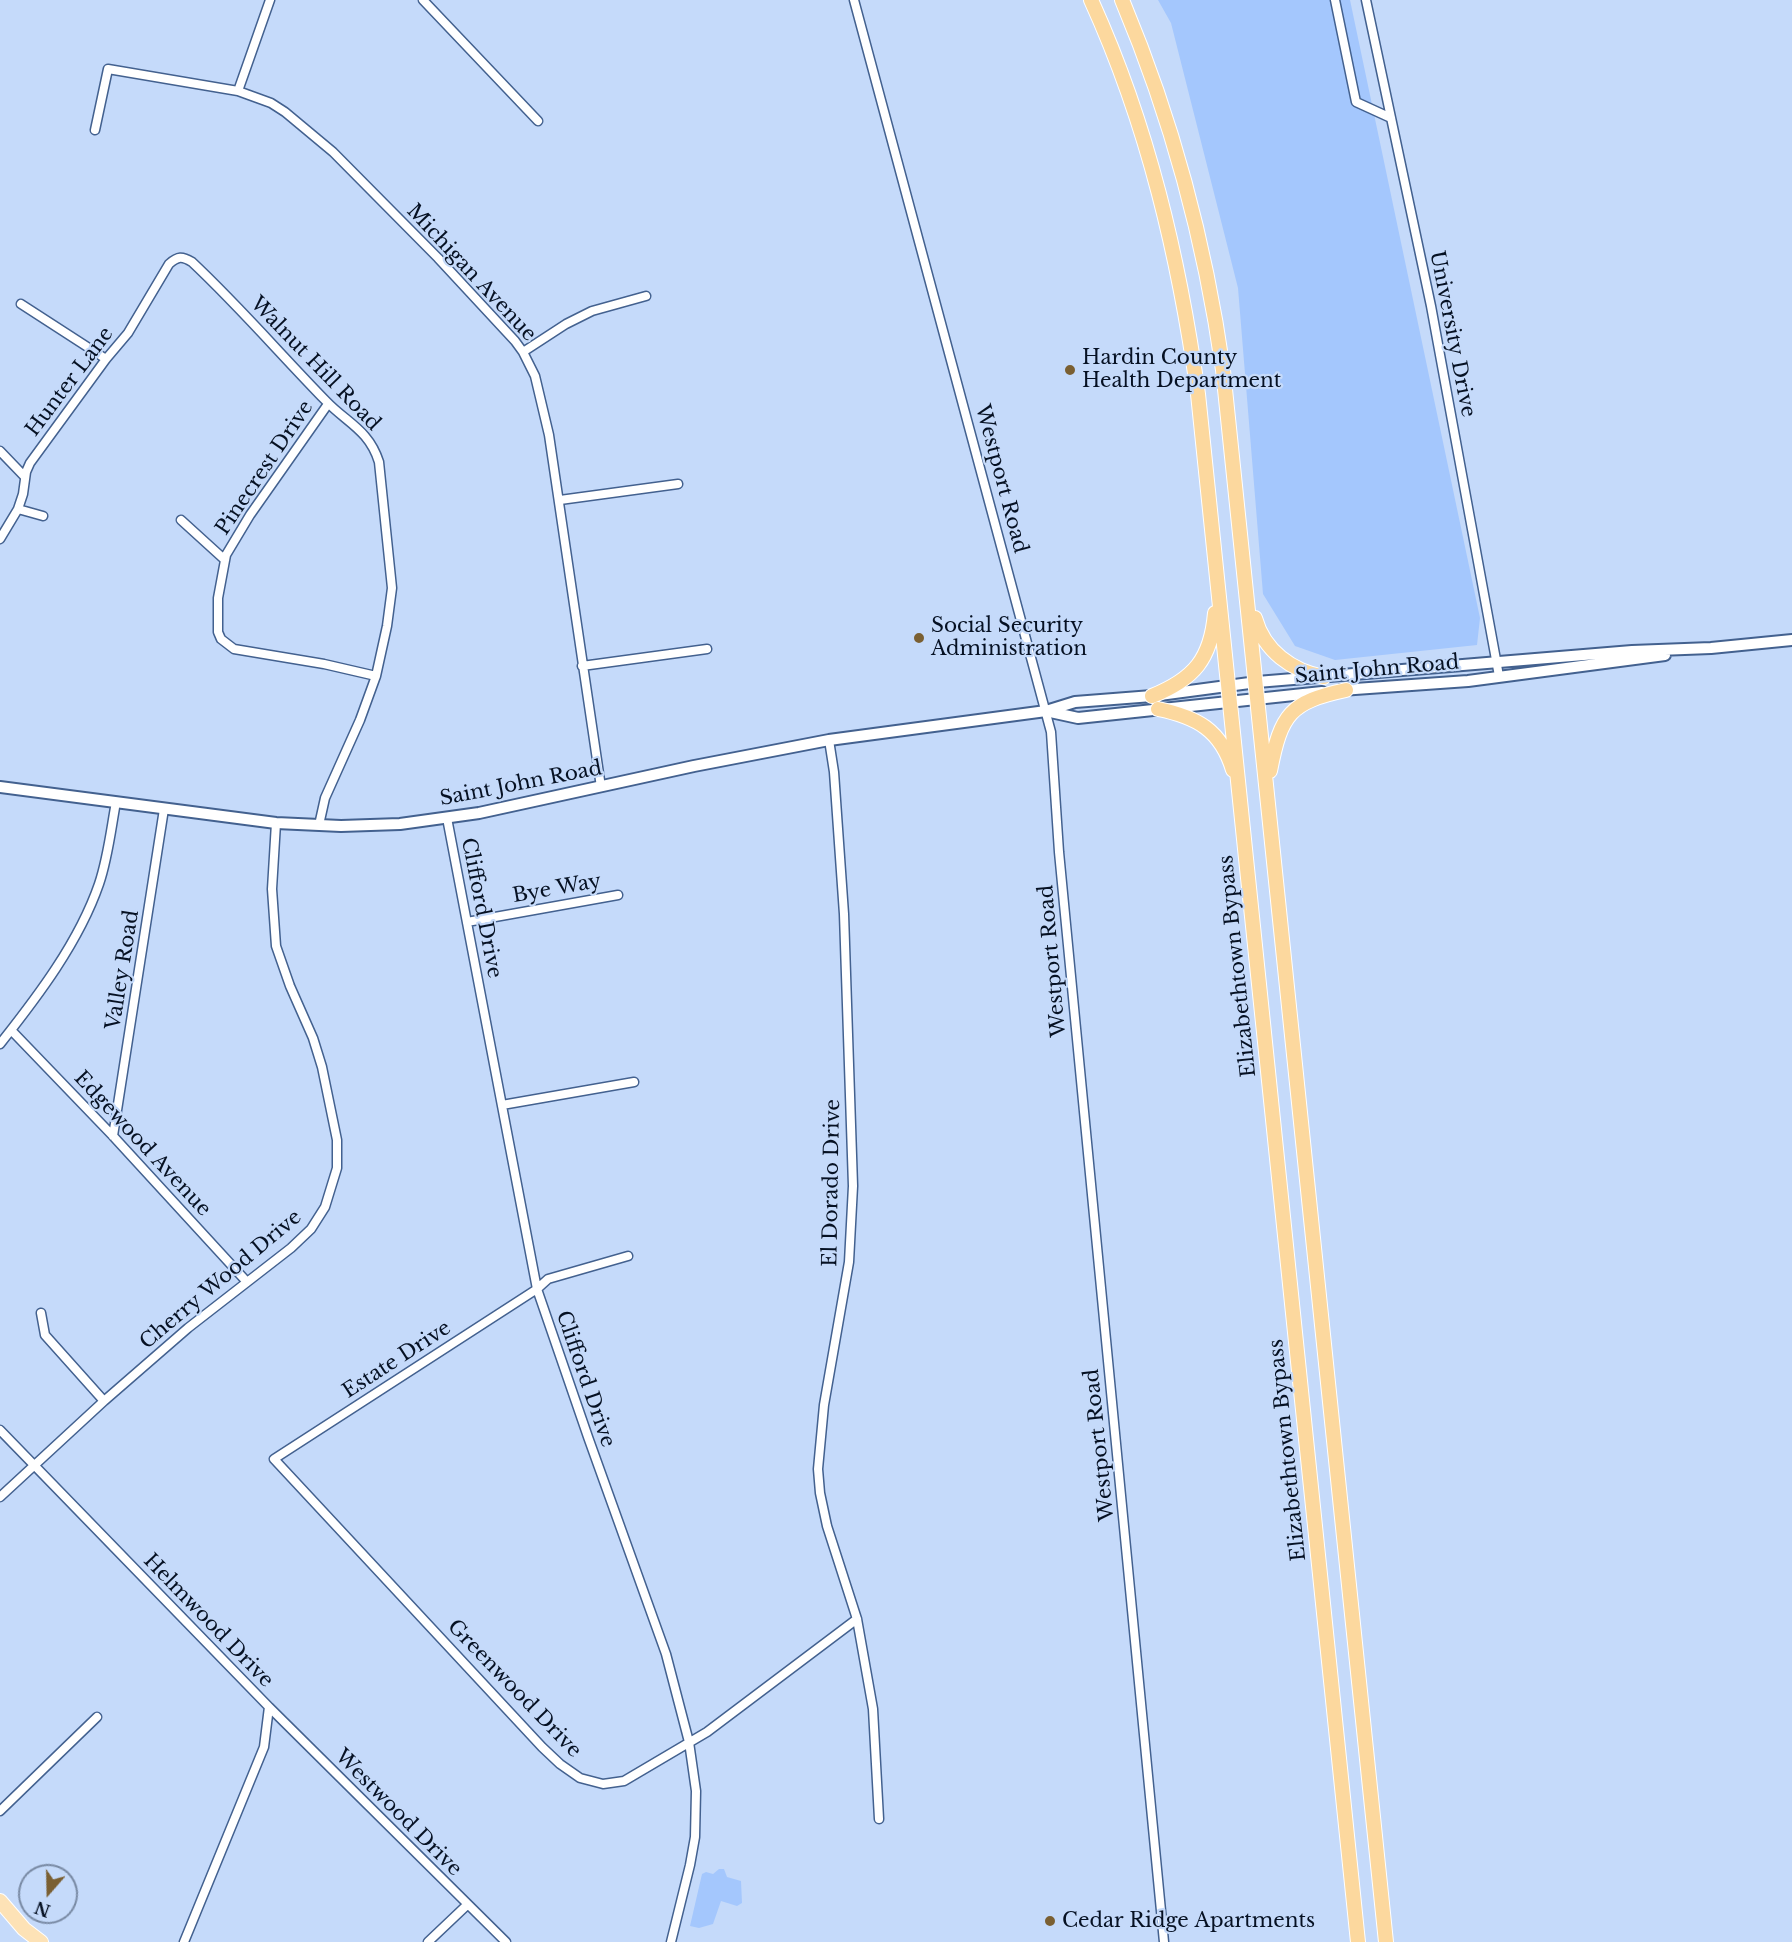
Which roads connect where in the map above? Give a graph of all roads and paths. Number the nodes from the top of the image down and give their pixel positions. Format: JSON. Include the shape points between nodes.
{"nodes":[{"id":1,"x":270,"y":0,"type":"edge"},
{"id":2,"x":423,"y":0,"type":"edge"},
{"id":3,"x":854,"y":0,"type":"edge"},
{"id":4,"x":1091,"y":0,"type":"edge"},
{"id":5,"x":1122,"y":0,"type":"edge"},
{"id":6,"x":1335,"y":0,"type":"edge"},
{"id":7,"x":1366,"y":0,"type":"edge"},
{"id":8,"x":238,"y":92,"type":"junction"},
{"id":9,"x":1391,"y":118,"type":"junction"},
{"id":10,"x":538,"y":121,"type":"dead end"},
{"id":11,"x":95,"y":130,"type":"dead end"},
{"id":12,"x":184,"y":257,"type":"joint"},
{"id":13,"x":646,"y":296,"type":"dead end"},
{"id":14,"x":21,"y":304,"type":"dead end"},
{"id":15,"x":524,"y":352,"type":"junction"},
{"id":16,"x":106,"y":359,"type":"junction"},
{"id":17,"x":328,"y":404,"type":"junction"},
{"id":18,"x":0,"y":452,"type":"edge"},
{"id":19,"x":24,"y":477,"type":"junction"},
{"id":20,"x":678,"y":484,"type":"dead end"},
{"id":21,"x":560,"y":500,"type":"junction"},
{"id":22,"x":18,"y":509,"type":"junction"},
{"id":23,"x":43,"y":516,"type":"dead end"},
{"id":24,"x":180,"y":520,"type":"dead end"},
{"id":25,"x":0,"y":539,"type":"edge"},
{"id":26,"x":225,"y":560,"type":"junction"},
{"id":27,"x":1245,"y":570,"type":"junction"},
{"id":28,"x":1216,"y":572,"type":"junction"},
{"id":29,"x":1792,"y":640,"type":"edge"},
{"id":30,"x":1711,"y":648,"type":"junction"},
{"id":31,"x":707,"y":649,"type":"dead end"},
{"id":32,"x":1496,"y":662,"type":"junction"},
{"id":33,"x":582,"y":666,"type":"junction"},
{"id":34,"x":376,"y":676,"type":"junction"},
{"id":35,"x":1499,"y":676,"type":"junction"},
{"id":36,"x":1324,"y":677,"type":"junction"},
{"id":37,"x":1257,"y":682,"type":"junction"},
{"id":38,"x":1228,"y":686,"type":"junction"},
{"id":39,"x":1346,"y":690,"type":"junction"},
{"id":40,"x":1152,"y":696,"type":"junction"},
{"id":41,"x":1258,"y":699,"type":"junction"},
{"id":42,"x":1230,"y":702,"type":"junction"},
{"id":43,"x":1158,"y":709,"type":"junction"},
{"id":44,"x":1046,"y":711,"type":"junction"},
{"id":45,"x":829,"y":740,"type":"junction"},
{"id":46,"x":0,"y":787,"type":"edge"},
{"id":47,"x":601,"y":787,"type":"junction"},
{"id":48,"x":1268,"y":790,"type":"junction"},
{"id":49,"x":1240,"y":794,"type":"junction"},
{"id":50,"x":116,"y":802,"type":"junction"},
{"id":51,"x":164,"y":809,"type":"junction"},
{"id":52,"x":447,"y":818,"type":"junction"},
{"id":53,"x":276,"y":823,"type":"junction"},
{"id":54,"x":319,"y":825,"type":"junction"},
{"id":55,"x":618,"y":895,"type":"dead end"},
{"id":56,"x":467,"y":922,"type":"junction"},
{"id":57,"x":11,"y":1030,"type":"junction"},
{"id":58,"x":0,"y":1044,"type":"edge"},
{"id":59,"x":634,"y":1082,"type":"dead end"},
{"id":60,"x":502,"y":1105,"type":"junction"},
{"id":61,"x":113,"y":1136,"type":"junction"},
{"id":62,"x":628,"y":1256,"type":"dead end"},
{"id":63,"x":247,"y":1282,"type":"junction"},
{"id":64,"x":537,"y":1289,"type":"junction"},
{"id":65,"x":41,"y":1313,"type":"dead end"},
{"id":66,"x":104,"y":1401,"type":"junction"},
{"id":67,"x":0,"y":1430,"type":"edge"},
{"id":68,"x":274,"y":1459,"type":"joint"},
{"id":69,"x":33,"y":1465,"type":"junction"},
{"id":70,"x":0,"y":1497,"type":"edge"},
{"id":71,"x":857,"y":1619,"type":"junction"},
{"id":72,"x":269,"y":1707,"type":"junction"},
{"id":73,"x":97,"y":1717,"type":"dead end"},
{"id":74,"x":689,"y":1742,"type":"junction"},
{"id":75,"x":0,"y":1811,"type":"edge"},
{"id":76,"x":879,"y":1819,"type":"dead end"},
{"id":77,"x":467,"y":1905,"type":"junction"},
{"id":78,"x":4,"y":1907,"type":"edge"},
{"id":79,"x":41,"y":1942,"type":"edge"},
{"id":80,"x":184,"y":1942,"type":"edge"},
{"id":81,"x":429,"y":1942,"type":"edge"},
{"id":82,"x":506,"y":1942,"type":"edge"},
{"id":83,"x":671,"y":1942,"type":"edge"},
{"id":84,"x":1164,"y":1942,"type":"edge"},
{"id":85,"x":1358,"y":1942,"type":"edge"},
{"id":86,"x":1386,"y":1942,"type":"edge"}],
"edges":[{"from":1,"to":8,"type":"street"},
{"from":2,"to":10,"type":"street"},
{"from":3,"to":44,"type":"street","name":"Westport Road"},
{"from":4,"to":28,"type":"highway","name":"Elizabethtown Bypass","via":[[1136,115],[1177,264],[1198,394]]},
{"from":5,"to":27,"type":"highway","via":[[1176,146],[1204,258],[1225,379]]},
{"from":6,"to":9,"type":"street","via":[[1356,102]]},
{"from":7,"to":9,"type":"street","name":"University Drive"},
{"from":8,"to":11,"type":"street","name":"Michigan Avenue","via":[[108,69]]},
{"from":8,"to":15,"type":"street","name":"Michigan Avenue","via":[[271,104],[298,121],[438,258]]},
{"from":9,"to":32,"type":"street","name":"University Drive","via":[[1431,306]]},
{"from":12,"to":16,"type":"street","name":"Hunter Lane","via":[[169,264],[128,333]]},
{"from":12,"to":17,"type":"street","name":"Walnut Hill Road","via":[[205,274]]},
{"from":13,"to":15,"type":"street","via":[[592,311]]},
{"from":14,"to":16,"type":"street"},
{"from":15,"to":21,"type":"street","name":"Michigan Avenue","via":[[541,393]]},
{"from":16,"to":19,"type":"street","name":"Hunter Lane"},
{"from":17,"to":26,"type":"street","name":"Pinecrest Drive","via":[[250,515]]},
{"from":17,"to":34,"type":"street","name":"Walnut Hill Road","via":[[362,431],[380,468],[392,588]]},
{"from":18,"to":19,"type":"street"},
{"from":19,"to":22,"type":"street","name":"Hunter Lane"},
{"from":20,"to":21,"type":"street"},
{"from":21,"to":33,"type":"street","name":"Michigan Avenue"},
{"from":22,"to":23,"type":"street"},
{"from":22,"to":25,"type":"street","name":"Hunter Lane"},
{"from":24,"to":26,"type":"street"},
{"from":26,"to":34,"type":"street","name":"Pinecrest Drive","via":[[217,624],[227,645]]},
{"from":27,"to":36,"type":"highway","via":[[1257,628],[1266,642],[1287,663]]},
{"from":27,"to":37,"type":"highway"},
{"from":28,"to":38,"type":"highway","name":"Elizabethtown Bypass"},
{"from":28,"to":40,"type":"highway","via":[[1214,624],[1205,656],[1184,679]]},
{"from":29,"to":30,"type":"street","name":"Saint John Road"},
{"from":30,"to":32,"type":"street","name":"Saint John Road"},
{"from":30,"to":35,"type":"street","name":"Saint John Road"},
{"from":31,"to":33,"type":"street"},
{"from":32,"to":35,"type":"street","name":"University Drive"},
{"from":32,"to":36,"type":"street","name":"Saint John Road"},
{"from":33,"to":47,"type":"street","name":"Michigan Avenue"},
{"from":34,"to":54,"type":"street","name":"Walnut Hill Road","via":[[325,798]]},
{"from":35,"to":39,"type":"street","name":"Saint John Road"},
{"from":36,"to":37,"type":"street","name":"Saint John Road"},
{"from":37,"to":38,"type":"street","name":"Saint John Road"},
{"from":37,"to":41,"type":"highway"},
{"from":38,"to":40,"type":"street","name":"Saint John Road"},
{"from":38,"to":42,"type":"highway","name":"Elizabethtown Bypass"},
{"from":39,"to":41,"type":"street","name":"Saint John Road"},
{"from":39,"to":48,"type":"highway","via":[[1311,698],[1288,717],[1275,746]]},
{"from":40,"to":44,"type":"street","name":"Saint John Road","via":[[1075,702]]},
{"from":41,"to":42,"type":"street","name":"Saint John Road"},
{"from":41,"to":48,"type":"highway"},
{"from":42,"to":43,"type":"street","name":"Saint John Road"},
{"from":42,"to":49,"type":"highway","name":"Elizabethtown Bypass"},
{"from":43,"to":44,"type":"street","name":"Saint John Road","via":[[1078,718]]},
{"from":43,"to":49,"type":"highway","via":[[1190,717],[1214,735],[1230,760]]},
{"from":44,"to":45,"type":"street","name":"Saint John Road"},
{"from":44,"to":84,"type":"street","name":"Westport Road","via":[[1052,741],[1059,852]]},
{"from":45,"to":47,"type":"street","name":"Saint John Road"},
{"from":45,"to":71,"type":"street","name":"El Dorado Drive","via":[[844,914],[853,1186],[849,1262],[824,1405],[818,1469],[827,1526]]},
{"from":46,"to":50,"type":"street","name":"Saint John Road"},
{"from":47,"to":52,"type":"street","name":"Saint John Road"},
{"from":48,"to":86,"type":"highway"},
{"from":49,"to":85,"type":"highway","name":"Elizabethtown Bypass"},
{"from":50,"to":51,"type":"street","name":"Saint John Road"},
{"from":50,"to":57,"type":"street","via":[[99,885],[50,975]]},
{"from":51,"to":53,"type":"street","name":"Saint John Road"},
{"from":51,"to":61,"type":"street","name":"Valley Road"},
{"from":52,"to":54,"type":"street","name":"Saint John Road","via":[[381,825]]},
{"from":52,"to":56,"type":"street","name":"Clifford Drive"},
{"from":53,"to":54,"type":"street","name":"Saint John Road"},
{"from":53,"to":63,"type":"street","name":"Cherry Wood Drive","via":[[273,934],[322,1067],[338,1140],[337,1168],[318,1220],[291,1248]]},
{"from":55,"to":56,"type":"street","name":"Bye Way"},
{"from":56,"to":60,"type":"street","name":"Clifford Drive"},
{"from":57,"to":58,"type":"street"},
{"from":57,"to":61,"type":"street","name":"Edgewood Avenue"},
{"from":59,"to":60,"type":"street"},
{"from":60,"to":64,"type":"street","name":"Clifford Drive"},
{"from":61,"to":63,"type":"street","name":"Edgewood Avenue"},
{"from":62,"to":64,"type":"street","name":"Estate Drive","via":[[548,1279]]},
{"from":63,"to":66,"type":"street","name":"Cherry Wood Drive"},
{"from":64,"to":68,"type":"street","name":"Estate Drive"},
{"from":64,"to":74,"type":"street","name":"Clifford Drive","via":[[666,1654]]},
{"from":65,"to":66,"type":"street","via":[[45,1335]]},
{"from":66,"to":69,"type":"street","name":"Cherry Wood Drive"},
{"from":67,"to":69,"type":"street","name":"Helmwood Drive"},
{"from":68,"to":74,"type":"street","name":"Greenwood Drive","via":[[569,1772],[591,1782],[624,1782]]},
{"from":69,"to":70,"type":"street","name":"Cherry Wood Drive"},
{"from":69,"to":72,"type":"street","name":"Helmwood Drive"},
{"from":71,"to":74,"type":"street","name":"Greenwood Drive"},
{"from":71,"to":76,"type":"street","name":"El Dorado Drive","via":[[873,1709]]},
{"from":72,"to":77,"type":"street","name":"Westwood Drive"},
{"from":72,"to":80,"type":"street","name":"Helmwood Drive","via":[[264,1747]]},
{"from":73,"to":75,"type":"street"},
{"from":74,"to":83,"type":"street","name":"Clifford Drive","via":[[696,1791],[695,1837]]},
{"from":77,"to":81,"type":"street"},
{"from":77,"to":82,"type":"street","name":"Westwood Drive"},
{"from":78,"to":79,"type":"main road"}]}
